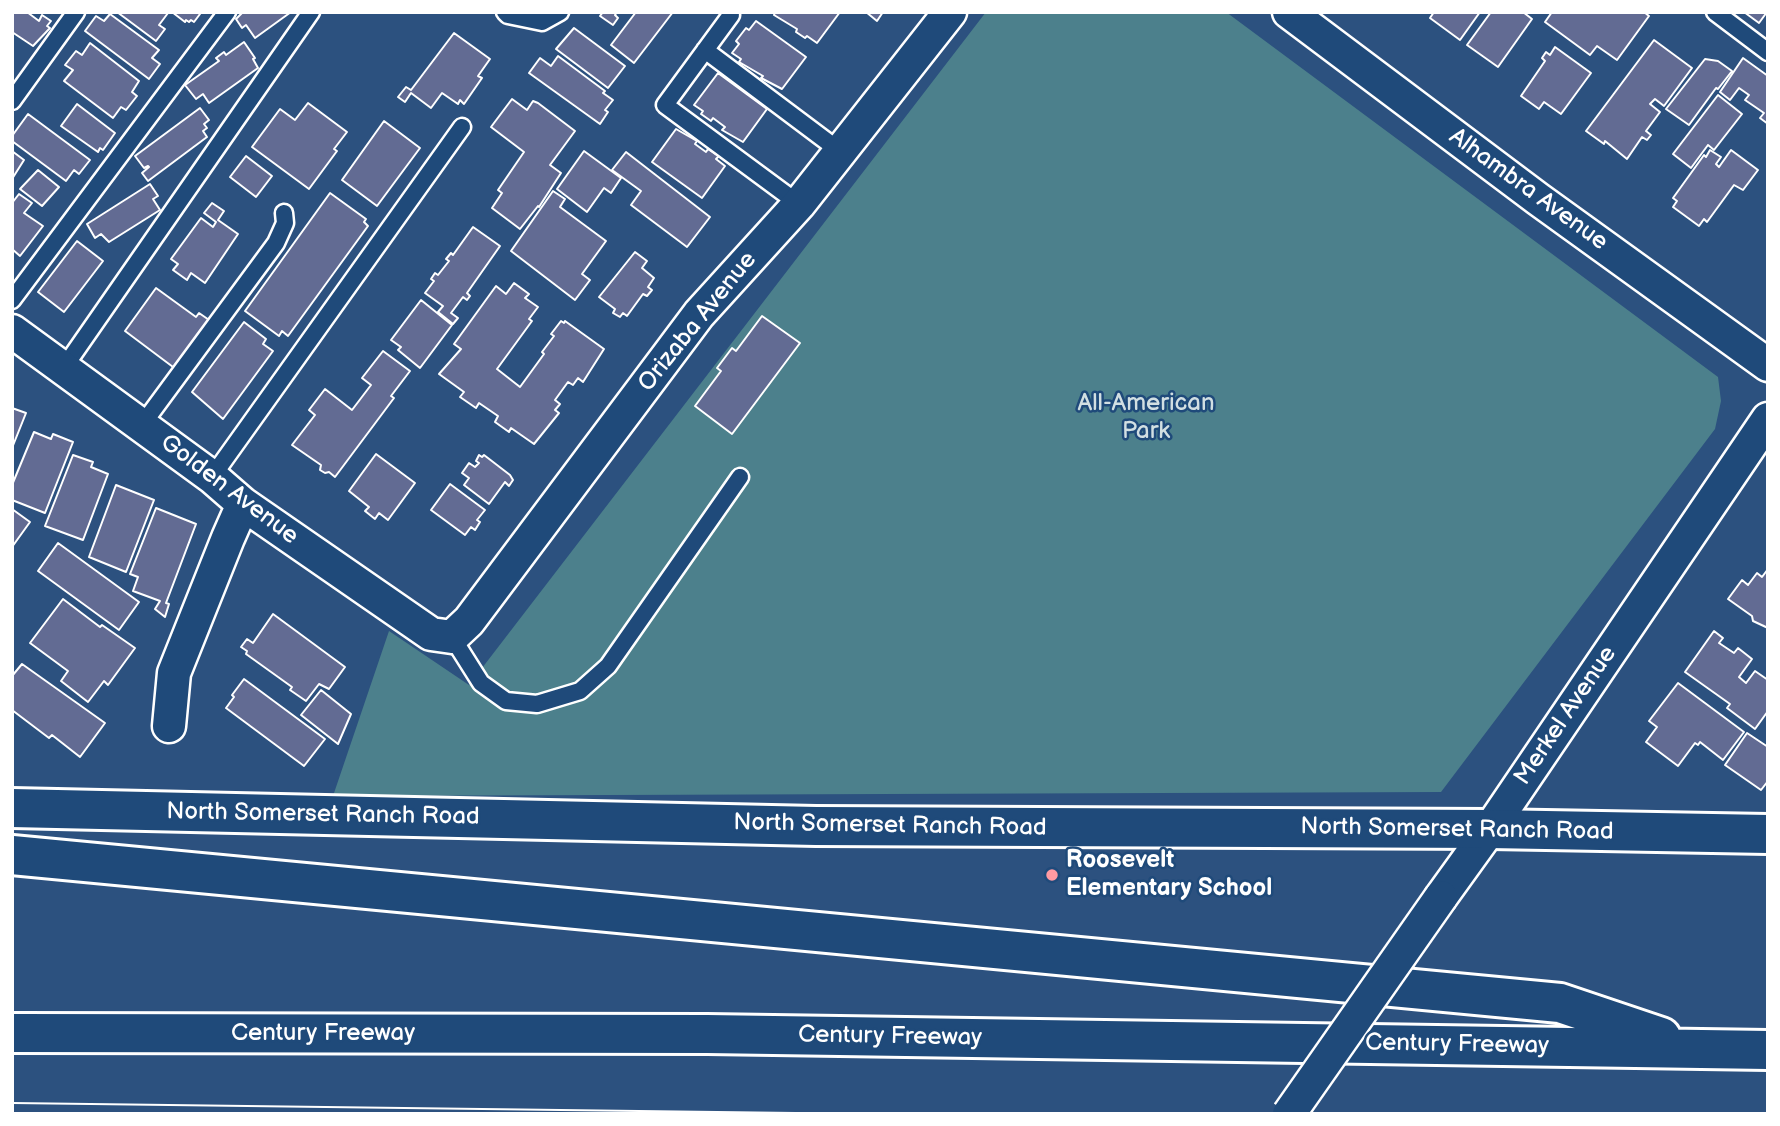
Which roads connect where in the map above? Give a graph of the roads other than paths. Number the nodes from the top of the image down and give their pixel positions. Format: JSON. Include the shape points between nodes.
{"nodes":[{"id":1,"x":76,"y":12,"type":"edge"},
{"id":2,"x":227,"y":12,"type":"edge"},
{"id":3,"x":311,"y":12,"type":"edge"},
{"id":4,"x":505,"y":12,"type":"edge"},
{"id":5,"x":559,"y":12,"type":"edge"},
{"id":6,"x":950,"y":12,"type":"edge"},
{"id":7,"x":1289,"y":12,"type":"edge"},
{"id":8,"x":1715,"y":12,"type":"edge"},
{"id":9,"x":731,"y":15,"type":"dead end"},
{"id":10,"x":705,"y":50,"type":"junction"},
{"id":11,"x":1768,"y":52,"type":"edge"},
{"id":12,"x":12,"y":102,"type":"edge"},
{"id":13,"x":462,"y":127,"type":"dead end"},
{"id":14,"x":841,"y":152,"type":"junction"},
{"id":15,"x":799,"y":204,"type":"junction"},
{"id":16,"x":284,"y":213,"type":"dead end"},
{"id":17,"x":12,"y":300,"type":"edge"},
{"id":18,"x":12,"y":331,"type":"edge"},
{"id":19,"x":1768,"y":365,"type":"edge"},
{"id":20,"x":63,"y":369,"type":"junction"},
{"id":21,"x":1768,"y":419,"type":"edge"},
{"id":22,"x":142,"y":425,"type":"junction"},
{"id":23,"x":212,"y":477,"type":"junction"},
{"id":24,"x":740,"y":477,"type":"dead end"},
{"id":25,"x":243,"y":504,"type":"junction"},
{"id":26,"x":452,"y":637,"type":"junction"},
{"id":27,"x":169,"y":726,"type":"dead end"},
{"id":28,"x":12,"y":808,"type":"edge"},
{"id":29,"x":1490,"y":829,"type":"junction"},
{"id":30,"x":1768,"y":834,"type":"edge"},
{"id":31,"x":12,"y":855,"type":"edge"},
{"id":32,"x":12,"y":1033,"type":"edge"},
{"id":33,"x":1696,"y":1048,"type":"junction"},
{"id":34,"x":1768,"y":1050,"type":"edge"},
{"id":35,"x":1289,"y":1114,"type":"edge"}],
"edges":[{"from":1,"to":12,"type":"lane"},
{"from":2,"to":17,"type":"lane"},
{"from":3,"to":20,"type":"lane"},
{"from":4,"to":5,"type":"lane","via":[[542,22]]},
{"from":6,"to":14,"type":"street","name":"Orizaba Avenue"},
{"from":7,"to":19,"type":"street","name":"Alhambra Avenue"},
{"from":8,"to":11,"type":"lane"},
{"from":9,"to":10,"type":"lane"},
{"from":10,"to":14,"type":"lane"},
{"from":10,"to":15,"type":"lane","via":[[665,105]]},
{"from":13,"to":23,"type":"lane"},
{"from":14,"to":15,"type":"street","name":"Orizaba Avenue"},
{"from":15,"to":26,"type":"street","name":"Orizaba Avenue","via":[[699,314],[469,621]]},
{"from":16,"to":22,"type":"lane","via":[[285,223],[276,243]]},
{"from":18,"to":20,"type":"street","name":"Golden Avenue"},
{"from":20,"to":22,"type":"street","name":"Golden Avenue"},
{"from":21,"to":29,"type":"street","name":"Merkel Avenue"},
{"from":22,"to":23,"type":"street","name":"Golden Avenue"},
{"from":23,"to":25,"type":"street","name":"Golden Avenue"},
{"from":24,"to":26,"type":"lane","via":[[608,666],[580,691],[537,704],[506,701],[481,683]]},
{"from":25,"to":26,"type":"street","name":"Golden Avenue","via":[[431,634]]},
{"from":25,"to":27,"type":"street","via":[[174,673]]},
{"from":28,"to":29,"type":"main road","name":"North Somerset Ranch Road","via":[[816,826]]},
{"from":29,"to":30,"type":"main road","name":"North Somerset Ranch Road"},
{"from":29,"to":35,"type":"street","name":"Merkel Avenue","bridge":true},
{"from":31,"to":33,"type":"main road","via":[[1560,1003]]},
{"from":32,"to":33,"type":"main road","name":"Century Freeway","via":[[693,1034]]},
{"from":33,"to":34,"type":"main road","name":"Century Freeway"}]}
